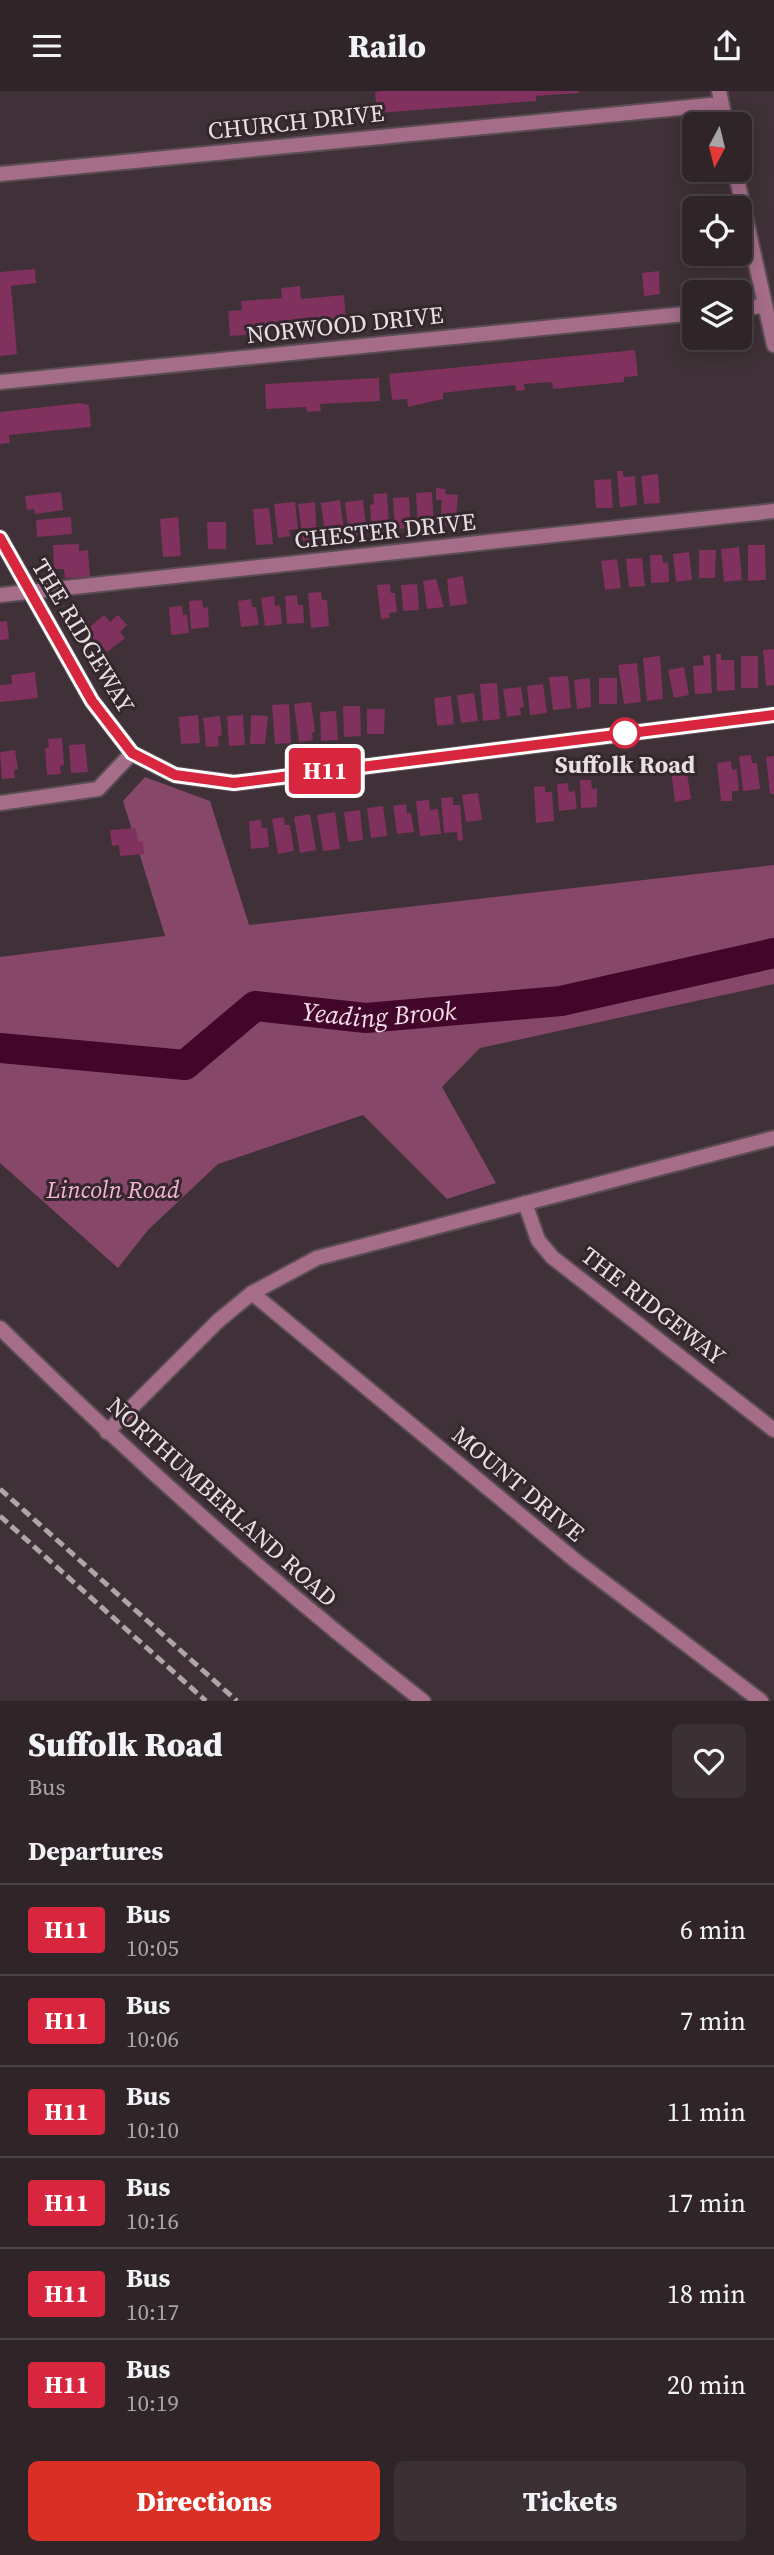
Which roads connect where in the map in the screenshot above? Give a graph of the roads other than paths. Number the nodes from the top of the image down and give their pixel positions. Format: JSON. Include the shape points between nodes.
{"nodes":[{"id":1,"x":720,"y":97,"type":"edge"},
{"id":2,"x":0,"y":174,"type":"edge"},
{"id":3,"x":738,"y":182,"type":"edge"},
{"id":4,"x":764,"y":306,"type":"junction"},
{"id":5,"x":752,"y":307,"type":"edge"},
{"id":6,"x":682,"y":314,"type":"edge"},
{"id":7,"x":774,"y":345,"type":"edge"},
{"id":8,"x":0,"y":382,"type":"edge"},
{"id":9,"x":774,"y":511,"type":"edge"},
{"id":10,"x":0,"y":538,"type":"edge"},
{"id":11,"x":30,"y":591,"type":"junction"},
{"id":12,"x":0,"y":595,"type":"edge"},
{"id":13,"x":774,"y":715,"type":"edge"},
{"id":14,"x":132,"y":753,"type":"junction"},
{"id":15,"x":0,"y":803,"type":"edge"},
{"id":16,"x":774,"y":1138,"type":"edge"},
{"id":17,"x":525,"y":1203,"type":"junction"},
{"id":18,"x":252,"y":1293,"type":"junction"},
{"id":19,"x":0,"y":1328,"type":"edge"},
{"id":20,"x":774,"y":1430,"type":"edge"},
{"id":21,"x":107,"y":1432,"type":"junction"},
{"id":22,"x":423,"y":1701,"type":"edge"},
{"id":23,"x":761,"y":1701,"type":"edge"}],
"edges":[{"from":1,"to":2,"type":"street","name":"CHURCH DRIVE"},
{"from":3,"to":4,"type":"street"},
{"from":4,"to":5,"type":"street"},
{"from":4,"to":7,"type":"street"},
{"from":6,"to":8,"type":"street","name":"NORWOOD DRIVE"},
{"from":9,"to":11,"type":"street","name":"CHESTER DRIVE"},
{"from":10,"to":11,"type":"street","name":"THE RIDGEWAY"},
{"from":11,"to":12,"type":"street","name":"CHESTER DRIVE"},
{"from":11,"to":14,"type":"street","name":"THE RIDGEWAY","via":[[92,701]]},
{"from":13,"to":14,"type":"street","via":[[234,783],[175,775]]},
{"from":14,"to":15,"type":"street","via":[[98,789]]},
{"from":16,"to":17,"type":"street"},
{"from":17,"to":18,"type":"street","via":[[317,1258]]},
{"from":17,"to":20,"type":"street","name":"THE RIDGEWAY","via":[[538,1240],[552,1257]]},
{"from":18,"to":21,"type":"street"},
{"from":18,"to":23,"type":"street","name":"MOUNT DRIVE","via":[[576,1561]]},
{"from":19,"to":21,"type":"street","name":"NORTHUMBERLAND ROAD"},
{"from":21,"to":22,"type":"street","name":"NORTHUMBERLAND ROAD","via":[[328,1627]]}]}
